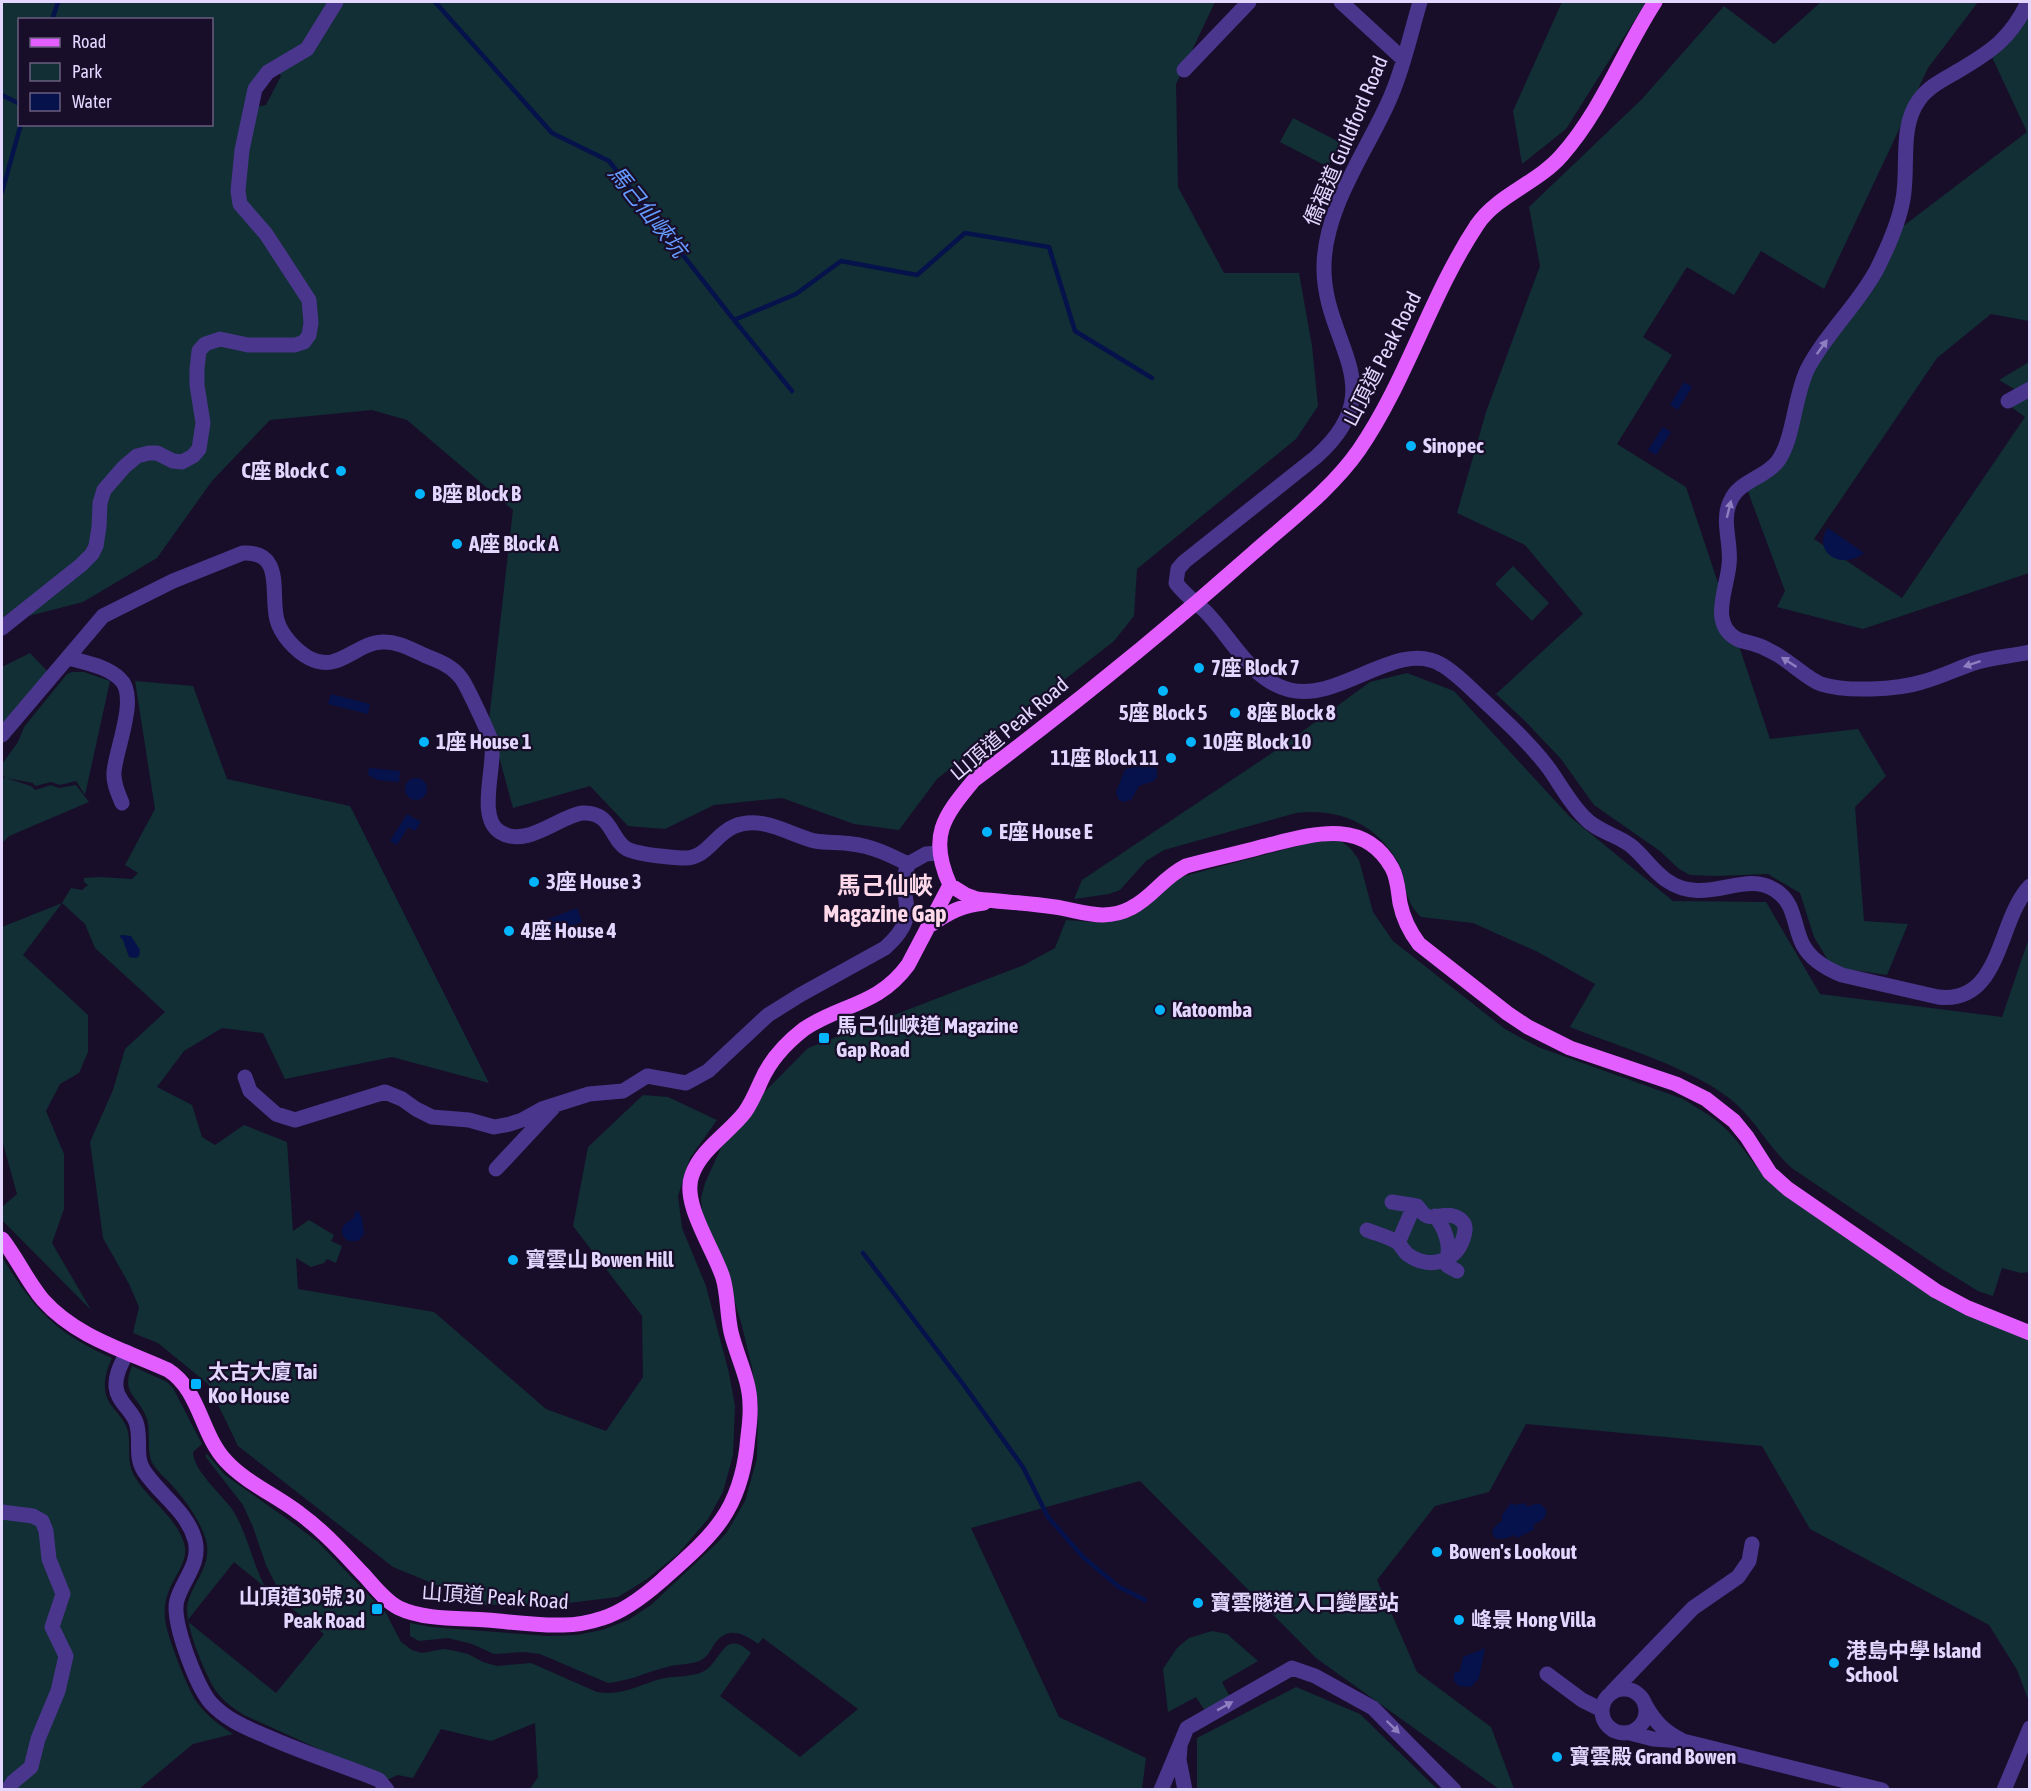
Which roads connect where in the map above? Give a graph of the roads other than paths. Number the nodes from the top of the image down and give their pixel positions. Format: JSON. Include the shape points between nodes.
{"nodes":[{"id":1,"x":336,"y":2,"type":"edge"},
{"id":2,"x":1249,"y":2,"type":"edge"},
{"id":3,"x":1341,"y":2,"type":"edge"},
{"id":4,"x":1420,"y":2,"type":"edge"},
{"id":5,"x":1655,"y":2,"type":"edge"},
{"id":6,"x":2028,"y":2,"type":"edge"},
{"id":7,"x":1403,"y":59,"type":"junction"},
{"id":8,"x":1184,"y":70,"type":"dead end"},
{"id":9,"x":2030,"y":389,"type":"edge"},
{"id":10,"x":2008,"y":401,"type":"dead end"},
{"id":11,"x":1196,"y":604,"type":"junction"},
{"id":12,"x":2,"y":628,"type":"edge"},
{"id":13,"x":2030,"y":652,"type":"edge"},
{"id":14,"x":69,"y":658,"type":"junction"},
{"id":15,"x":2,"y":735,"type":"edge"},
{"id":16,"x":122,"y":803,"type":"dead end"},
{"id":17,"x":939,"y":853,"type":"junction"},
{"id":18,"x":908,"y":864,"type":"junction"},
{"id":19,"x":950,"y":885,"type":"junction"},
{"id":20,"x":2030,"y":886,"type":"edge"},
{"id":21,"x":998,"y":902,"type":"junction"},
{"id":22,"x":927,"y":927,"type":"junction"},
{"id":23,"x":245,"y":1077,"type":"dead end"},
{"id":24,"x":557,"y":1104,"type":"junction"},
{"id":25,"x":496,"y":1169,"type":"dead end"},
{"id":26,"x":1392,"y":1202,"type":"dead end"},
{"id":27,"x":1414,"y":1206,"type":"junction"},
{"id":28,"x":1435,"y":1216,"type":"junction"},
{"id":29,"x":1367,"y":1230,"type":"dead end"},
{"id":30,"x":2,"y":1239,"type":"edge"},
{"id":31,"x":1398,"y":1243,"type":"junction"},
{"id":32,"x":1449,"y":1264,"type":"junction"},
{"id":33,"x":2030,"y":1333,"type":"edge"},
{"id":34,"x":127,"y":1352,"type":"junction"},
{"id":35,"x":2,"y":1512,"type":"edge"},
{"id":36,"x":1752,"y":1544,"type":"dead end"},
{"id":37,"x":1652,"y":1650,"type":"junction"},
{"id":38,"x":1547,"y":1674,"type":"dead end"},
{"id":39,"x":1612,"y":1692,"type":"junction"},
{"id":40,"x":1642,"y":1700,"type":"junction"},
{"id":41,"x":1602,"y":1710,"type":"junction"},
{"id":42,"x":2030,"y":1728,"type":"edge"},
{"id":43,"x":1630,"y":1733,"type":"junction"},
{"id":44,"x":1180,"y":1741,"type":"junction"},
{"id":45,"x":1683,"y":1741,"type":"junction"},
{"id":46,"x":8,"y":1790,"type":"edge"},
{"id":47,"x":387,"y":1790,"type":"edge"},
{"id":48,"x":1161,"y":1790,"type":"edge"},
{"id":49,"x":1185,"y":1790,"type":"edge"},
{"id":50,"x":1454,"y":1790,"type":"edge"},
{"id":51,"x":1882,"y":1790,"type":"edge"},
{"id":52,"x":2004,"y":1790,"type":"edge"}],
"edges":[{"from":1,"to":12,"type":"street","via":[[307,49],[268,72],[255,89],[239,179],[240,204],[266,234],[309,300],[308,338],[295,345],[248,345],[220,339],[204,344],[197,362],[203,423],[196,453],[180,462],[149,453],[128,462],[103,494],[92,554]]},
{"from":2,"to":8,"type":"street"},
{"from":3,"to":7,"type":"street"},
{"from":4,"to":7,"type":"street","name":"僑福道 Guildford Road"},
{"from":5,"to":11,"type":"main road","name":"山頂道 Peak Road","via":[[1568,149],[1550,168],[1479,223],[1447,276],[1389,401],[1358,452],[1326,488]]},
{"from":13,"to":6,"type":"street","one_way":true,"via":[[1979,662],[1916,684],[1837,687],[1815,681],[1764,647],[1732,636],[1725,628],[1721,612],[1730,560],[1726,518],[1730,502],[1739,488],[1769,470],[1780,457],[1807,371],[1862,293],[1889,244],[1903,201],[1913,111],[1922,95],[2002,41]]},
{"from":7,"to":11,"type":"street","name":"僑福道 Guildford Road","via":[[1388,104],[1334,214],[1326,246],[1326,290],[1353,378],[1349,416],[1335,439],[1316,457],[1178,569],[1176,583]]},
{"from":9,"to":10,"type":"street"},
{"from":11,"to":17,"type":"main road","name":"山頂道 Peak Road","via":[[974,780],[952,807],[943,826]]},
{"from":11,"to":20,"type":"street","via":[[1262,676],[1291,690],[1325,688],[1408,658],[1430,659],[1442,665],[1528,743],[1593,826],[1628,843],[1665,879],[1686,890],[1710,891],[1752,884],[1776,890],[1790,905],[1808,952],[1842,975],[1938,997],[1965,995],[1989,970],[2019,900]]},
{"from":14,"to":15,"type":"street"},
{"from":14,"to":16,"type":"street","via":[[111,672],[128,691],[114,775]]},
{"from":14,"to":18,"type":"street","via":[[103,616],[173,581],[243,553],[258,555],[274,572],[278,623],[305,656],[334,663],[368,645],[397,643],[442,663],[462,679],[492,742],[489,819],[502,834],[526,835],[546,830],[583,813],[604,820],[619,843],[632,851],[684,858],[704,852],[736,825],[762,823],[822,842],[866,846]]},
{"from":17,"to":18,"type":"street","via":[[926,854]]},
{"from":17,"to":19,"type":"main road","name":"山頂道 Peak Road"},
{"from":18,"to":24,"type":"street","via":[[903,876],[908,915],[896,939],[768,1015],[708,1071],[686,1083],[647,1076],[623,1091],[589,1094]]},
{"from":19,"to":21,"type":"main road","via":[[977,899]]},
{"from":19,"to":22,"type":"main road","name":"山頂道 Peak Road"},
{"from":21,"to":22,"type":"main road","via":[[950,911]]},
{"from":21,"to":33,"type":"main road","via":[[1113,915],[1139,904],[1168,876],[1186,866],[1317,834],[1344,834],[1366,840],[1383,853],[1394,870],[1402,914],[1419,944],[1507,1013],[1570,1048],[1676,1084],[1706,1099],[1734,1121],[1770,1173],[1788,1189],[1936,1292]]},
{"from":22,"to":34,"type":"main road","name":"山頂道 Peak Road","via":[[900,977],[862,1003],[817,1021],[786,1045],[767,1069],[748,1108],[695,1168],[690,1181],[691,1200],[722,1275],[730,1329],[750,1396],[743,1476],[731,1508],[711,1533],[653,1588],[615,1614],[587,1622],[549,1625],[432,1616],[399,1608],[317,1527],[225,1460],[178,1377]]},
{"from":23,"to":24,"type":"street","via":[[250,1091],[276,1114],[295,1120],[385,1092],[432,1117],[494,1126],[522,1120]]},
{"from":24,"to":25,"type":"street"},
{"from":26,"to":27,"type":"street"},
{"from":27,"to":28,"type":"street","via":[[1425,1216]]},
{"from":27,"to":31,"type":"street"},
{"from":28,"to":32,"type":"street","via":[[1447,1240]]},
{"from":28,"to":32,"type":"street","via":[[1444,1214],[1464,1224],[1463,1240]]},
{"from":29,"to":31,"type":"street"},
{"from":30,"to":34,"type":"main road","name":"山頂道 Peak Road","via":[[53,1310],[81,1331]]},
{"from":31,"to":32,"type":"street","via":[[1408,1256]]},
{"from":34,"to":47,"type":"street","via":[[118,1372],[116,1390],[136,1422],[140,1463],[179,1510],[195,1541],[194,1565],[175,1612],[204,1694],[238,1724],[379,1780]]},
{"from":35,"to":46,"type":"street","via":[[35,1516],[45,1526],[49,1559],[63,1594],[52,1629],[66,1656],[31,1767]]},
{"from":36,"to":37,"type":"street","via":[[1749,1561],[1738,1577],[1693,1608]]},
{"from":37,"to":39,"type":"street"},
{"from":37,"to":40,"type":"street","via":[[1640,1670]]},
{"from":38,"to":41,"type":"street"},
{"from":39,"to":40,"type":"street","via":[[1626,1689]]},
{"from":39,"to":41,"type":"street"},
{"from":40,"to":43,"type":"street","via":[[1645,1720]]},
{"from":40,"to":45,"type":"street","via":[[1655,1721]]},
{"from":41,"to":43,"type":"street","via":[[1610,1729]]},
{"from":42,"to":52,"type":"street"},
{"from":43,"to":45,"type":"street"},
{"from":44,"to":48,"type":"street"},
{"from":44,"to":49,"type":"street"},
{"from":44,"to":50,"type":"street","one_way":true,"via":[[1193,1724],[1292,1668],[1315,1676],[1373,1708]]},
{"from":45,"to":51,"type":"street"}]}
